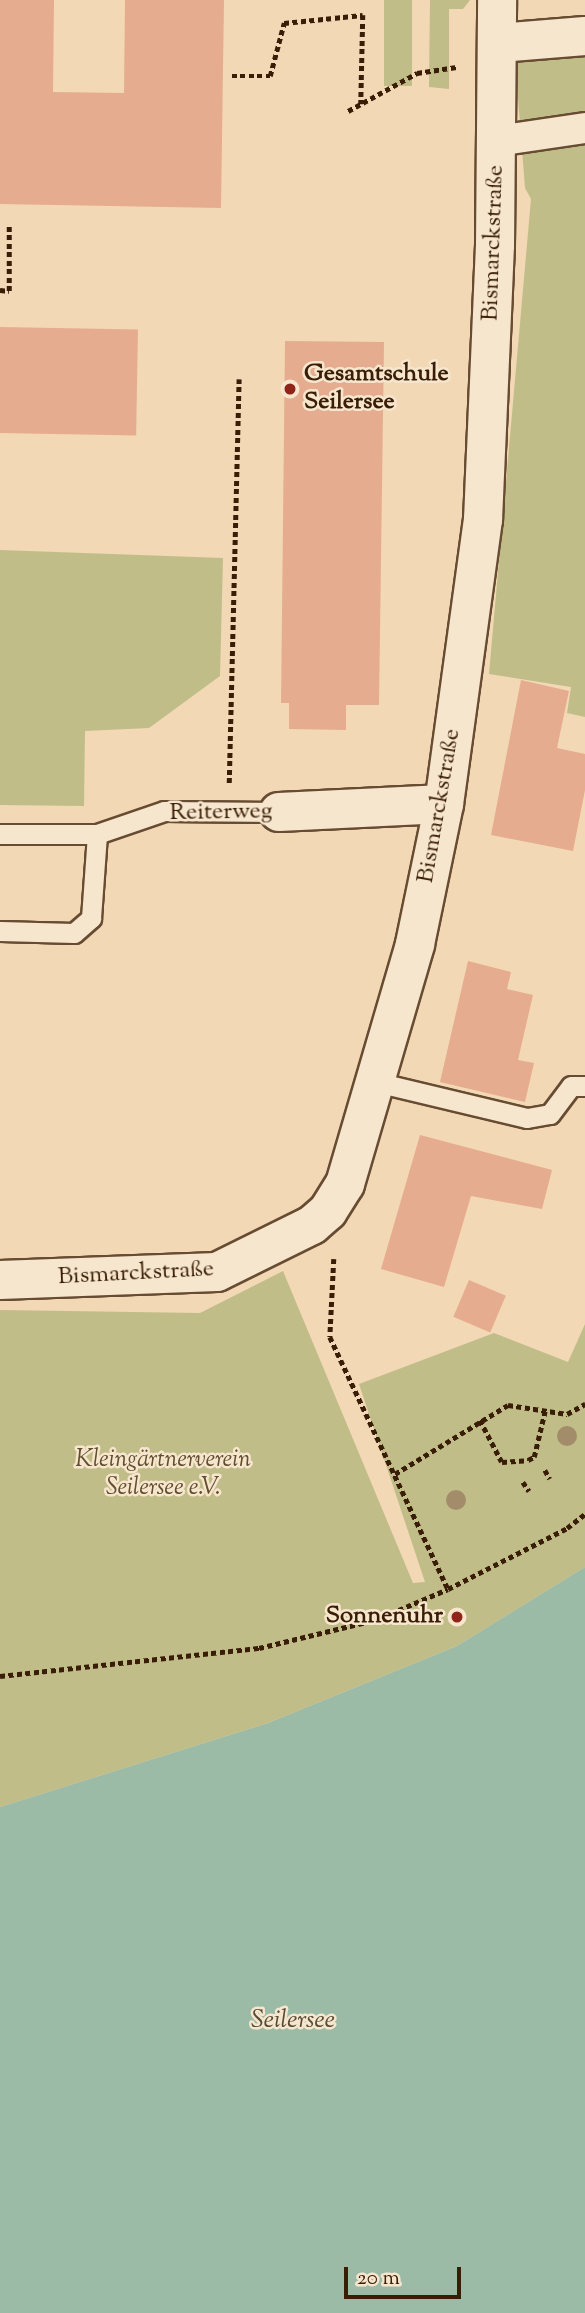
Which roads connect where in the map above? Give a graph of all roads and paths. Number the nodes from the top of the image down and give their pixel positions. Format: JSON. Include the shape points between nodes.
{"nodes":[{"id":1,"x":497,"y":0,"type":"edge"},
{"id":2,"x":585,"y":36,"type":"edge"},
{"id":3,"x":499,"y":51,"type":"junction"},
{"id":4,"x":232,"y":76,"type":"dead end"},
{"id":5,"x":361,"y":104,"type":"junction"},
{"id":6,"x":348,"y":111,"type":"dead end"},
{"id":7,"x":585,"y":128,"type":"edge"},
{"id":8,"x":497,"y":141,"type":"junction"},
{"id":9,"x":9,"y":226,"type":"dead end"},
{"id":10,"x":0,"y":290,"type":"edge"},
{"id":11,"x":239,"y":379,"type":"dead end"},
{"id":12,"x":444,"y":804,"type":"junction"},
{"id":13,"x":228,"y":812,"type":"junction"},
{"id":14,"x":279,"y":812,"type":"joint"},
{"id":15,"x":0,"y":834,"type":"edge"},
{"id":16,"x":97,"y":834,"type":"junction"},
{"id":17,"x":0,"y":931,"type":"edge"},
{"id":18,"x":376,"y":1082,"type":"junction"},
{"id":19,"x":585,"y":1086,"type":"edge"},
{"id":20,"x":312,"y":1225,"type":"junction"},
{"id":21,"x":0,"y":1280,"type":"edge"},
{"id":22,"x":585,"y":1404,"type":"edge"},
{"id":23,"x":545,"y":1411,"type":"junction"},
{"id":24,"x":480,"y":1420,"type":"junction"},
{"id":25,"x":545,"y":1470,"type":"dead end"},
{"id":26,"x":395,"y":1474,"type":"junction"},
{"id":27,"x":550,"y":1479,"type":"dead end"},
{"id":28,"x":523,"y":1482,"type":"dead end"},
{"id":29,"x":529,"y":1491,"type":"dead end"},
{"id":30,"x":585,"y":1514,"type":"edge"},
{"id":31,"x":448,"y":1589,"type":"junction"},
{"id":32,"x":0,"y":1676,"type":"edge"}],
"edges":[{"from":1,"to":3,"type":"street","name":"Bismarckstraße"},
{"from":2,"to":3,"type":"street"},
{"from":3,"to":5,"type":"path","via":[[417,73]]},
{"from":3,"to":8,"type":"street","name":"Bismarckstraße"},
{"from":4,"to":5,"type":"path","via":[[270,76],[284,23],[363,15]]},
{"from":5,"to":6,"type":"path"},
{"from":7,"to":8,"type":"street"},
{"from":8,"to":12,"type":"street","name":"Bismarckstraße","via":[[483,520]]},
{"from":9,"to":10,"type":"path","via":[[9,290]]},
{"from":11,"to":13,"type":"path"},
{"from":12,"to":14,"type":"street","name":"Reiterweg"},
{"from":12,"to":18,"type":"street","name":"Bismarckstraße","via":[[415,944]]},
{"from":13,"to":14,"type":"lane","name":"Reiterweg"},
{"from":13,"to":16,"type":"lane","name":"Reiterweg","via":[[164,811]]},
{"from":15,"to":16,"type":"lane","name":"Reiterweg"},
{"from":16,"to":17,"type":"lane","via":[[91,918],[74,933]]},
{"from":18,"to":19,"type":"lane","via":[[527,1118],[550,1114],[571,1086]]},
{"from":18,"to":20,"type":"street","name":"Bismarckstraße","via":[[345,1184],[328,1211]]},
{"from":20,"to":21,"type":"street","name":"Bismarckstraße","via":[[218,1272]]},
{"from":20,"to":26,"type":"path","via":[[334,1258],[330,1337]]},
{"from":22,"to":23,"type":"path","via":[[567,1414]]},
{"from":23,"to":24,"type":"path","via":[[508,1405]]},
{"from":23,"to":24,"type":"path","via":[[534,1457],[527,1460],[502,1462]]},
{"from":24,"to":26,"type":"path"},
{"from":25,"to":27,"type":"path"},
{"from":26,"to":31,"type":"path"},
{"from":28,"to":29,"type":"path"},
{"from":30,"to":31,"type":"path","via":[[568,1528]]},
{"from":31,"to":32,"type":"path","via":[[375,1620],[259,1648]]}]}
